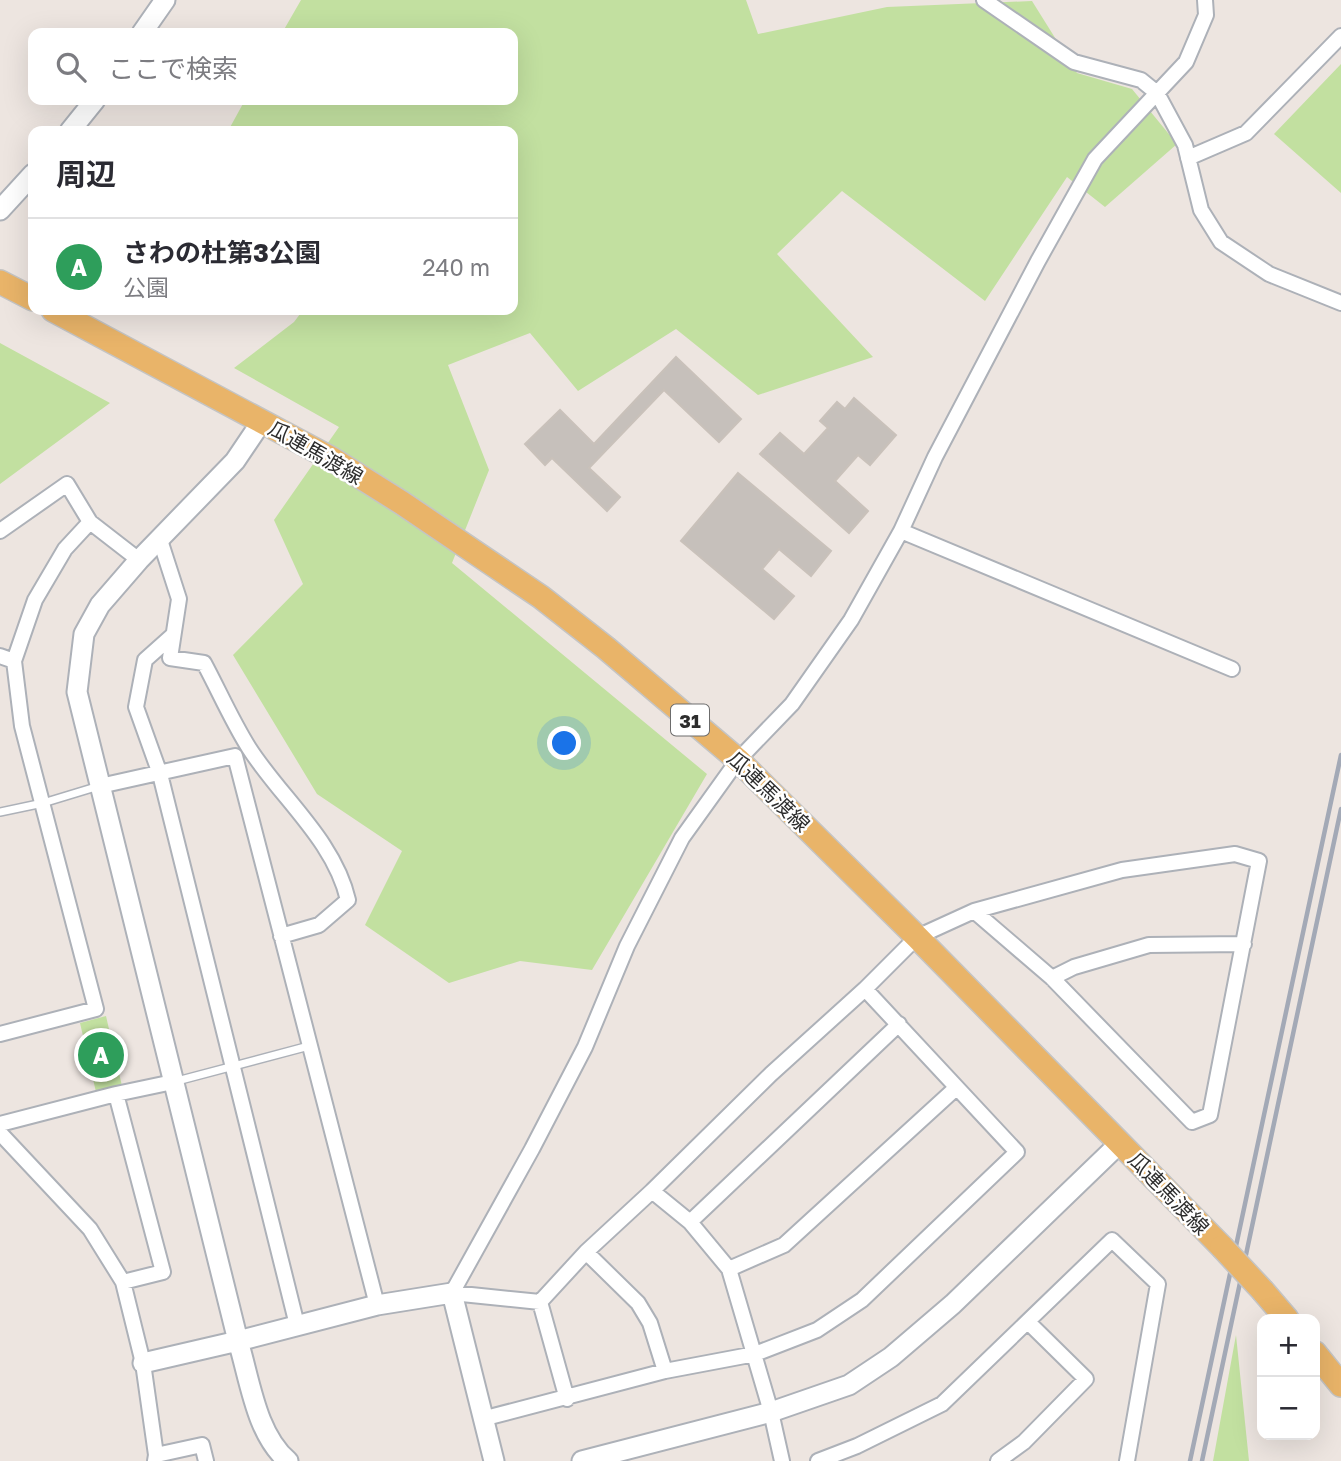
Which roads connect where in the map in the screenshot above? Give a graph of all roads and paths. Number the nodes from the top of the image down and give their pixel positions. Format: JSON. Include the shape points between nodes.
{"nodes":[{"id":1,"x":165,"y":0,"type":"edge"},
{"id":2,"x":984,"y":0,"type":"edge"},
{"id":3,"x":1205,"y":0,"type":"edge"},
{"id":4,"x":145,"y":28,"type":"edge"},
{"id":5,"x":1341,"y":36,"type":"edge"},
{"id":6,"x":1157,"y":93,"type":"junction"},
{"id":7,"x":91,"y":105,"type":"edge"},
{"id":8,"x":73,"y":126,"type":"edge"},
{"id":9,"x":1188,"y":158,"type":"junction"},
{"id":10,"x":28,"y":179,"type":"edge"},
{"id":11,"x":0,"y":210,"type":"edge"},
{"id":12,"x":0,"y":282,"type":"edge"},
{"id":13,"x":28,"y":296,"type":"edge"},
{"id":14,"x":1341,"y":303,"type":"edge"},
{"id":15,"x":63,"y":315,"type":"edge"},
{"id":16,"x":262,"y":421,"type":"junction"},
{"id":17,"x":90,"y":522,"type":"junction"},
{"id":18,"x":0,"y":531,"type":"edge"},
{"id":19,"x":901,"y":531,"type":"junction"},
{"id":20,"x":160,"y":540,"type":"junction"},
{"id":21,"x":139,"y":560,"type":"junction"},
{"id":22,"x":173,"y":635,"type":"junction"},
{"id":23,"x":7,"y":658,"type":"edge"},
{"id":24,"x":1232,"y":669,"type":"dead end"},
{"id":25,"x":738,"y":760,"type":"junction"},
{"id":26,"x":160,"y":774,"type":"junction"},
{"id":27,"x":100,"y":786,"type":"junction"},
{"id":28,"x":43,"y":803,"type":"junction"},
{"id":29,"x":0,"y":812,"type":"edge"},
{"id":30,"x":974,"y":911,"type":"junction"},
{"id":31,"x":281,"y":936,"type":"junction"},
{"id":32,"x":917,"y":937,"type":"junction"},
{"id":33,"x":1244,"y":944,"type":"junction"},
{"id":34,"x":1052,"y":978,"type":"junction"},
{"id":35,"x":865,"y":989,"type":"junction"},
{"id":36,"x":899,"y":1024,"type":"junction"},
{"id":37,"x":0,"y":1034,"type":"edge"},
{"id":38,"x":309,"y":1046,"type":"junction"},
{"id":39,"x":232,"y":1066,"type":"junction"},
{"id":40,"x":173,"y":1082,"type":"junction"},
{"id":41,"x":956,"y":1088,"type":"junction"},
{"id":42,"x":116,"y":1094,"type":"junction"},
{"id":43,"x":0,"y":1124,"type":"edge"},
{"id":44,"x":0,"y":1133,"type":"edge"},
{"id":45,"x":1120,"y":1143,"type":"junction"},
{"id":46,"x":652,"y":1191,"type":"junction"},
{"id":47,"x":690,"y":1222,"type":"junction"},
{"id":48,"x":586,"y":1252,"type":"junction"},
{"id":49,"x":729,"y":1269,"type":"junction"},
{"id":50,"x":123,"y":1282,"type":"junction"},
{"id":51,"x":452,"y":1293,"type":"junction"},
{"id":52,"x":540,"y":1302,"type":"junction"},
{"id":53,"x":377,"y":1305,"type":"junction"},
{"id":54,"x":1283,"y":1314,"type":"edge"},
{"id":55,"x":1028,"y":1322,"type":"junction"},
{"id":56,"x":297,"y":1325,"type":"junction"},
{"id":57,"x":238,"y":1341,"type":"junction"},
{"id":58,"x":755,"y":1354,"type":"junction"},
{"id":59,"x":1320,"y":1359,"type":"edge"},
{"id":60,"x":143,"y":1363,"type":"junction"},
{"id":61,"x":665,"y":1371,"type":"junction"},
{"id":62,"x":1341,"y":1385,"type":"edge"},
{"id":63,"x":566,"y":1399,"type":"junction"},
{"id":64,"x":771,"y":1412,"type":"junction"},
{"id":65,"x":482,"y":1419,"type":"junction"},
{"id":66,"x":156,"y":1458,"type":"edge"},
{"id":67,"x":206,"y":1461,"type":"edge"},
{"id":68,"x":288,"y":1461,"type":"edge"},
{"id":69,"x":494,"y":1461,"type":"edge"},
{"id":70,"x":582,"y":1461,"type":"edge"},
{"id":71,"x":782,"y":1461,"type":"edge"},
{"id":72,"x":818,"y":1461,"type":"edge"},
{"id":73,"x":998,"y":1461,"type":"edge"},
{"id":74,"x":1127,"y":1461,"type":"edge"}],
"edges":[{"from":1,"to":4,"type":"street"},
{"from":2,"to":6,"type":"street","via":[[1074,62],[1141,80]]},
{"from":3,"to":6,"type":"street","via":[[1206,15],[1186,62]]},
{"from":5,"to":9,"type":"street","via":[[1246,133]]},
{"from":6,"to":9,"type":"street"},
{"from":6,"to":19,"type":"street","via":[[1095,159],[935,457]]},
{"from":7,"to":8,"type":"street"},
{"from":9,"to":14,"type":"street","via":[[1200,210],[1221,242],[1269,274]]},
{"from":10,"to":11,"type":"street"},
{"from":12,"to":13,"type":"main road"},
{"from":15,"to":16,"type":"main road","name":"瓜連馬渡線","number":"31"},
{"from":16,"to":20,"type":"street","via":[[235,461]]},
{"from":16,"to":25,"type":"main road","name":"瓜連馬渡線","number":"31","via":[[391,496],[541,597]]},
{"from":17,"to":18,"type":"street","via":[[67,484]]},
{"from":17,"to":21,"type":"street"},
{"from":17,"to":23,"type":"street","via":[[65,548]]},
{"from":19,"to":24,"type":"street"},
{"from":19,"to":25,"type":"street","via":[[851,620],[792,704]]},
{"from":20,"to":21,"type":"street"},
{"from":20,"to":22,"type":"street","via":[[179,599]]},
{"from":21,"to":27,"type":"street","via":[[100,605],[84,634],[77,692]]},
{"from":22,"to":26,"type":"street","via":[[145,660],[136,707]]},
{"from":22,"to":31,"type":"street","via":[[170,658],[204,663],[249,748],[343,878],[348,900],[320,925]]},
{"from":23,"to":28,"type":"street"},
{"from":25,"to":32,"type":"main road","name":"瓜連馬渡線","number":"31"},
{"from":25,"to":51,"type":"street","via":[[682,838],[627,946],[585,1047]]},
{"from":26,"to":27,"type":"street"},
{"from":26,"to":31,"type":"street","via":[[235,756]]},
{"from":26,"to":39,"type":"street"},
{"from":27,"to":28,"type":"lane"},
{"from":27,"to":40,"type":"street"},
{"from":28,"to":29,"type":"lane"},
{"from":28,"to":37,"type":"street","via":[[96,1009]]},
{"from":30,"to":32,"type":"street"},
{"from":30,"to":33,"type":"street","via":[[1122,870],[1235,854],[1259,861]]},
{"from":30,"to":34,"type":"street"},
{"from":31,"to":38,"type":"street"},
{"from":32,"to":35,"type":"street"},
{"from":32,"to":45,"type":"main road","name":"瓜連馬渡線","number":"31"},
{"from":33,"to":34,"type":"street","via":[[1149,944]]},
{"from":33,"to":34,"type":"street","via":[[1210,1115],[1192,1122]]},
{"from":35,"to":36,"type":"street"},
{"from":35,"to":46,"type":"street"},
{"from":36,"to":41,"type":"street"},
{"from":36,"to":47,"type":"street"},
{"from":38,"to":39,"type":"lane"},
{"from":38,"to":53,"type":"street"},
{"from":39,"to":40,"type":"lane"},
{"from":39,"to":56,"type":"street"},
{"from":40,"to":42,"type":"street"},
{"from":40,"to":57,"type":"street"},
{"from":41,"to":49,"type":"street","via":[[784,1245]]},
{"from":41,"to":58,"type":"street","via":[[1017,1152],[862,1300],[817,1330]]},
{"from":42,"to":43,"type":"street"},
{"from":42,"to":50,"type":"street","via":[[163,1272]]},
{"from":44,"to":50,"type":"street","via":[[90,1229]]},
{"from":45,"to":54,"type":"main road","name":"瓜連馬渡線","number":"31","bridge":true},
{"from":45,"to":64,"type":"street","via":[[953,1304],[891,1357],[849,1385]]},
{"from":46,"to":47,"type":"street"},
{"from":46,"to":48,"type":"street"},
{"from":47,"to":49,"type":"street"},
{"from":48,"to":52,"type":"street"},
{"from":48,"to":61,"type":"street","via":[[638,1303],[650,1323]]},
{"from":49,"to":58,"type":"street"},
{"from":50,"to":60,"type":"street"},
{"from":51,"to":52,"type":"street"},
{"from":51,"to":53,"type":"street"},
{"from":51,"to":65,"type":"street"},
{"from":52,"to":63,"type":"street"},
{"from":53,"to":56,"type":"street"},
{"from":55,"to":72,"type":"street","via":[[942,1404]]},
{"from":55,"to":73,"type":"street","via":[[1086,1379],[1024,1442]]},
{"from":55,"to":74,"type":"street","via":[[1112,1240],[1158,1284]]},
{"from":56,"to":57,"type":"street"},
{"from":57,"to":60,"type":"street"},
{"from":57,"to":68,"type":"street","via":[[261,1419],[277,1451]]},
{"from":58,"to":61,"type":"street"},
{"from":58,"to":64,"type":"street"},
{"from":59,"to":62,"type":"main road"},
{"from":60,"to":66,"type":"street"},
{"from":61,"to":63,"type":"street"},
{"from":63,"to":65,"type":"street"},
{"from":64,"to":70,"type":"street"},
{"from":64,"to":71,"type":"street"},
{"from":65,"to":69,"type":"street"},
{"from":66,"to":67,"type":"street","via":[[202,1445]]}]}
